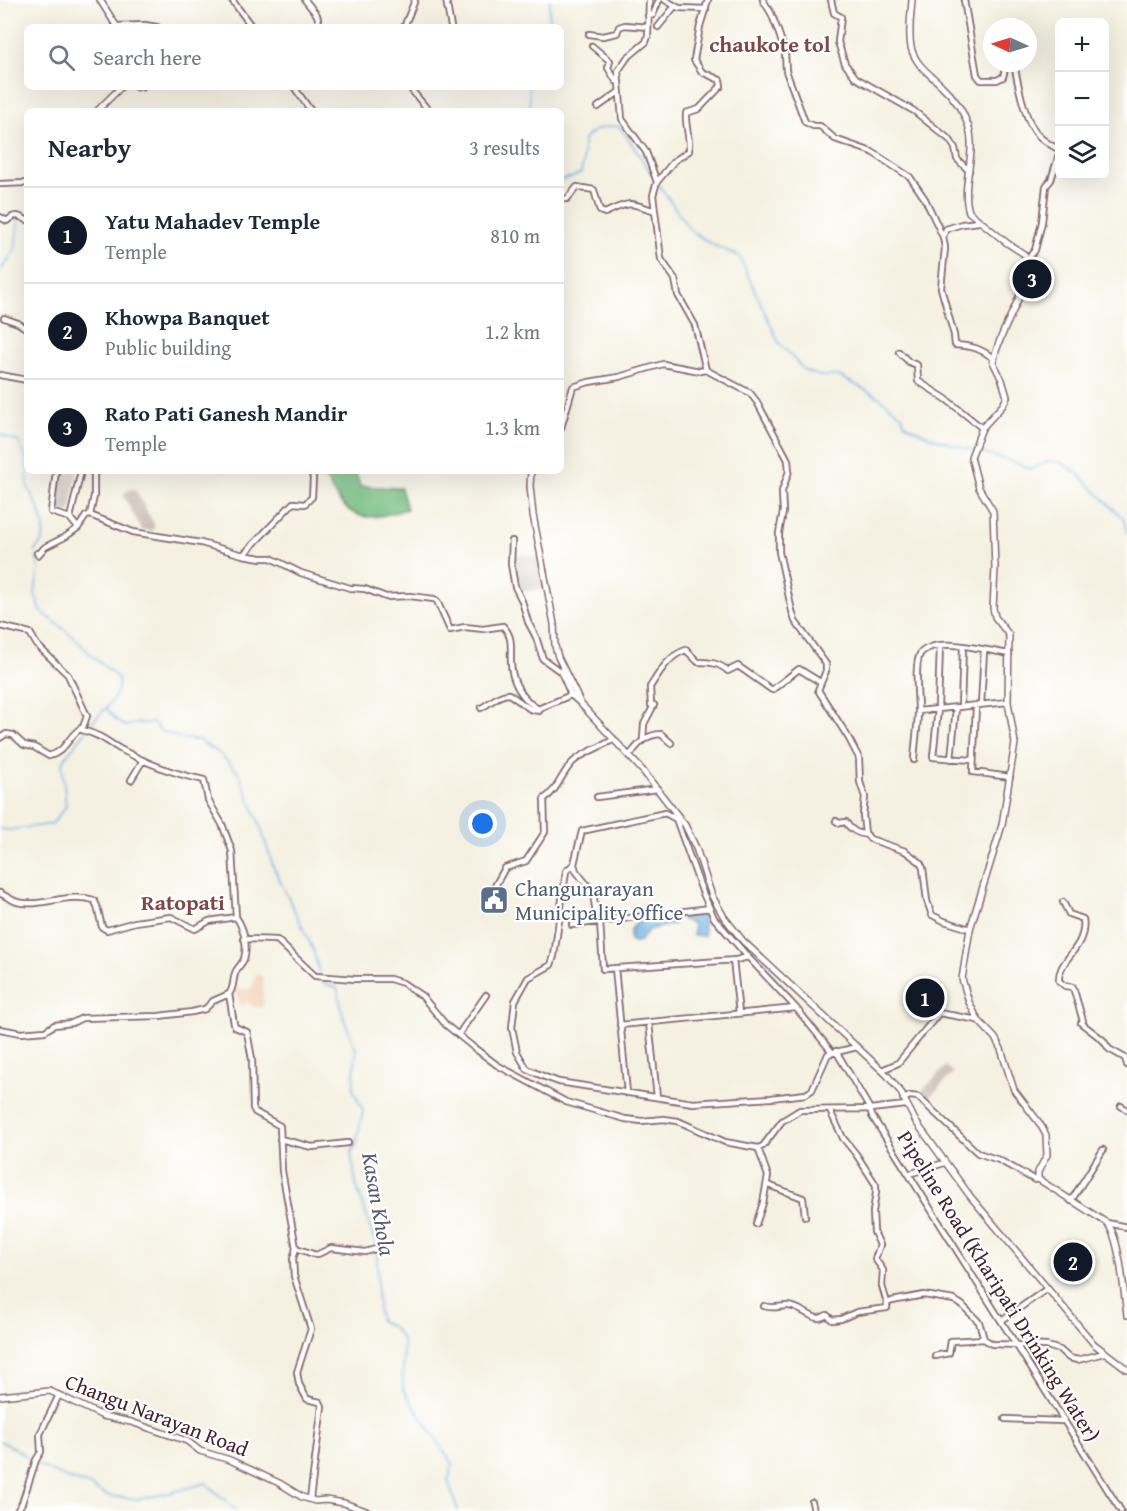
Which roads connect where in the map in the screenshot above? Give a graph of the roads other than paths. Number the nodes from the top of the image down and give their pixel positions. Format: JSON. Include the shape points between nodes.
{"nodes":[{"id":1,"x":100,"y":0,"type":"edge"},
{"id":2,"x":232,"y":0,"type":"edge"},
{"id":3,"x":305,"y":0,"type":"edge"},
{"id":4,"x":415,"y":0,"type":"edge"},
{"id":5,"x":446,"y":0,"type":"edge"},
{"id":6,"x":649,"y":0,"type":"edge"},
{"id":7,"x":660,"y":0,"type":"edge"},
{"id":8,"x":665,"y":0,"type":"edge"},
{"id":9,"x":708,"y":0,"type":"edge"},
{"id":10,"x":763,"y":0,"type":"edge"},
{"id":11,"x":831,"y":0,"type":"edge"},
{"id":12,"x":912,"y":0,"type":"edge"},
{"id":13,"x":964,"y":0,"type":"edge"},
{"id":14,"x":675,"y":6,"type":"junction"},
{"id":15,"x":706,"y":9,"type":"junction"},
{"id":16,"x":648,"y":16,"type":"junction"},
{"id":17,"x":116,"y":24,"type":"edge"},
{"id":18,"x":250,"y":24,"type":"edge"},
{"id":19,"x":319,"y":24,"type":"edge"},
{"id":20,"x":405,"y":24,"type":"edge"},
{"id":21,"x":450,"y":24,"type":"edge"},
{"id":22,"x":648,"y":27,"type":"junction"},
{"id":23,"x":658,"y":27,"type":"dead end"},
{"id":24,"x":589,"y":34,"type":"dead end"},
{"id":25,"x":592,"y":46,"type":"dead end"},
{"id":26,"x":118,"y":90,"type":"edge"},
{"id":27,"x":296,"y":90,"type":"edge"},
{"id":28,"x":412,"y":90,"type":"edge"},
{"id":29,"x":619,"y":92,"type":"junction"},
{"id":30,"x":598,"y":107,"type":"dead end"},
{"id":31,"x":100,"y":108,"type":"edge"},
{"id":32,"x":309,"y":108,"type":"edge"},
{"id":33,"x":426,"y":108,"type":"edge"},
{"id":34,"x":1055,"y":148,"type":"edge"},
{"id":35,"x":1055,"y":165,"type":"edge"},
{"id":36,"x":969,"y":171,"type":"junction"},
{"id":37,"x":657,"y":182,"type":"junction"},
{"id":38,"x":24,"y":183,"type":"edge"},
{"id":39,"x":0,"y":184,"type":"edge"},
{"id":40,"x":564,"y":199,"type":"edge"},
{"id":41,"x":655,"y":211,"type":"junction"},
{"id":42,"x":0,"y":218,"type":"edge"},
{"id":43,"x":24,"y":218,"type":"edge"},
{"id":44,"x":979,"y":222,"type":"junction"},
{"id":45,"x":943,"y":237,"type":"junction"},
{"id":46,"x":1028,"y":260,"type":"junction"},
{"id":47,"x":4,"y":318,"type":"dead end"},
{"id":48,"x":24,"y":327,"type":"edge"},
{"id":49,"x":899,"y":352,"type":"dead end"},
{"id":50,"x":994,"y":359,"type":"junction"},
{"id":51,"x":706,"y":370,"type":"junction"},
{"id":52,"x":0,"y":375,"type":"edge"},
{"id":53,"x":24,"y":379,"type":"edge"},
{"id":54,"x":564,"y":418,"type":"edge"},
{"id":55,"x":982,"y":428,"type":"junction"},
{"id":56,"x":56,"y":474,"type":"edge"},
{"id":57,"x":80,"y":474,"type":"edge"},
{"id":58,"x":94,"y":474,"type":"edge"},
{"id":59,"x":311,"y":474,"type":"edge"},
{"id":60,"x":531,"y":474,"type":"edge"},
{"id":61,"x":90,"y":515,"type":"junction"},
{"id":62,"x":70,"y":518,"type":"junction"},
{"id":63,"x":78,"y":528,"type":"junction"},
{"id":64,"x":512,"y":541,"type":"dead end"},
{"id":65,"x":37,"y":553,"type":"dead end"},
{"id":66,"x":243,"y":555,"type":"junction"},
{"id":67,"x":0,"y":626,"type":"edge"},
{"id":68,"x":940,"y":645,"type":"junction"},
{"id":69,"x":963,"y":647,"type":"junction"},
{"id":70,"x":984,"y":650,"type":"junction"},
{"id":71,"x":1009,"y":654,"type":"junction"},
{"id":72,"x":820,"y":682,"type":"junction"},
{"id":73,"x":571,"y":695,"type":"junction"},
{"id":74,"x":1008,"y":702,"type":"junction"},
{"id":75,"x":581,"y":704,"type":"junction"},
{"id":76,"x":979,"y":706,"type":"junction"},
{"id":77,"x":959,"y":707,"type":"junction"},
{"id":78,"x":482,"y":708,"type":"dead end"},
{"id":79,"x":541,"y":709,"type":"junction"},
{"id":80,"x":938,"y":710,"type":"junction"},
{"id":81,"x":918,"y":711,"type":"junction"},
{"id":82,"x":82,"y":730,"type":"junction"},
{"id":83,"x":0,"y":738,"type":"edge"},
{"id":84,"x":614,"y":739,"type":"junction"},
{"id":85,"x":643,"y":739,"type":"junction"},
{"id":86,"x":671,"y":743,"type":"dead end"},
{"id":87,"x":629,"y":756,"type":"junction"},
{"id":88,"x":951,"y":759,"type":"junction"},
{"id":89,"x":143,"y":760,"type":"junction"},
{"id":90,"x":914,"y":760,"type":"dead end"},
{"id":91,"x":972,"y":760,"type":"junction"},
{"id":92,"x":1010,"y":777,"type":"junction"},
{"id":93,"x":131,"y":780,"type":"dead end"},
{"id":94,"x":658,"y":789,"type":"junction"},
{"id":95,"x":597,"y":797,"type":"dead end"},
{"id":96,"x":836,"y":821,"type":"dead end"},
{"id":97,"x":867,"y":836,"type":"junction"},
{"id":98,"x":574,"y":864,"type":"junction"},
{"id":99,"x":495,"y":886,"type":"dead end"},
{"id":100,"x":0,"y":893,"type":"edge"},
{"id":101,"x":1063,"y":902,"type":"dead end"},
{"id":102,"x":710,"y":908,"type":"junction"},
{"id":103,"x":236,"y":917,"type":"junction"},
{"id":104,"x":598,"y":922,"type":"junction"},
{"id":105,"x":572,"y":924,"type":"dead end"},
{"id":106,"x":970,"y":929,"type":"junction"},
{"id":107,"x":244,"y":939,"type":"junction"},
{"id":108,"x":748,"y":957,"type":"junction"},
{"id":109,"x":733,"y":960,"type":"junction"},
{"id":110,"x":615,"y":968,"type":"junction"},
{"id":111,"x":229,"y":994,"type":"junction"},
{"id":112,"x":486,"y":995,"type":"dead end"},
{"id":113,"x":796,"y":1008,"type":"junction"},
{"id":114,"x":739,"y":1013,"type":"junction"},
{"id":115,"x":978,"y":1020,"type":"junction"},
{"id":116,"x":649,"y":1023,"type":"junction"},
{"id":117,"x":620,"y":1025,"type":"junction"},
{"id":118,"x":0,"y":1029,"type":"edge"},
{"id":119,"x":458,"y":1035,"type":"junction"},
{"id":120,"x":857,"y":1047,"type":"junction"},
{"id":121,"x":834,"y":1052,"type":"junction"},
{"id":122,"x":1127,"y":1065,"type":"edge"},
{"id":123,"x":882,"y":1070,"type":"junction"},
{"id":124,"x":627,"y":1093,"type":"junction"},
{"id":125,"x":657,"y":1097,"type":"junction"},
{"id":126,"x":905,"y":1102,"type":"junction"},
{"id":127,"x":1121,"y":1106,"type":"dead end"},
{"id":128,"x":870,"y":1109,"type":"junction"},
{"id":129,"x":1127,"y":1110,"type":"edge"},
{"id":130,"x":830,"y":1111,"type":"junction"},
{"id":131,"x":280,"y":1139,"type":"junction"},
{"id":132,"x":348,"y":1143,"type":"dead end"},
{"id":133,"x":758,"y":1148,"type":"junction"},
{"id":134,"x":1103,"y":1150,"type":"dead end"},
{"id":135,"x":944,"y":1163,"type":"junction"},
{"id":136,"x":909,"y":1174,"type":"junction"},
{"id":137,"x":1038,"y":1179,"type":"junction"},
{"id":138,"x":768,"y":1185,"type":"junction"},
{"id":139,"x":1071,"y":1201,"type":"junction"},
{"id":140,"x":805,"y":1216,"type":"dead end"},
{"id":141,"x":1107,"y":1223,"type":"junction"},
{"id":142,"x":756,"y":1224,"type":"dead end"},
{"id":143,"x":1127,"y":1227,"type":"edge"},
{"id":144,"x":296,"y":1248,"type":"junction"},
{"id":145,"x":379,"y":1248,"type":"dead end"},
{"id":146,"x":1048,"y":1288,"type":"junction"},
{"id":147,"x":888,"y":1303,"type":"junction"},
{"id":148,"x":764,"y":1306,"type":"dead end"},
{"id":149,"x":1127,"y":1315,"type":"edge"},
{"id":150,"x":1001,"y":1321,"type":"junction"},
{"id":151,"x":984,"y":1339,"type":"junction"},
{"id":152,"x":1015,"y":1344,"type":"junction"},
{"id":153,"x":1104,"y":1353,"type":"junction"},
{"id":154,"x":935,"y":1356,"type":"dead end"},
{"id":155,"x":1127,"y":1369,"type":"edge"},
{"id":156,"x":59,"y":1395,"type":"junction"},
{"id":157,"x":0,"y":1396,"type":"edge"},
{"id":158,"x":1005,"y":1419,"type":"dead end"},
{"id":159,"x":1064,"y":1421,"type":"junction"},
{"id":160,"x":310,"y":1499,"type":"junction"},
{"id":161,"x":812,"y":1502,"type":"dead end"},
{"id":162,"x":1127,"y":1508,"type":"edge"},
{"id":163,"x":1120,"y":1509,"type":"edge"},
{"id":164,"x":17,"y":1511,"type":"edge"},
{"id":165,"x":366,"y":1511,"type":"edge"},
{"id":166,"x":814,"y":1511,"type":"edge"}],
"edges":[{"from":1,"to":17,"type":"main road"},
{"from":2,"to":18,"type":"street"},
{"from":3,"to":19,"type":"street"},
{"from":4,"to":20,"type":"street"},
{"from":5,"to":21,"type":"street"},
{"from":6,"to":16,"type":"street"},
{"from":7,"to":16,"type":"street","via":[[653,15]]},
{"from":8,"to":14,"type":"street"},
{"from":9,"to":15,"type":"street"},
{"from":10,"to":45,"type":"street","via":[[778,31],[786,72],[805,122],[820,126],[835,139],[872,152],[910,177]]},
{"from":11,"to":36,"type":"street","via":[[834,13],[841,17],[838,42],[844,64],[856,78],[914,111],[950,140],[957,159]]},
{"from":12,"to":36,"type":"main road","via":[[911,47],[919,65],[951,96],[967,122],[971,141]]},
{"from":13,"to":34,"type":"street","via":[[977,75],[981,80],[997,80],[1003,77],[1006,65],[1014,63],[1034,130]]},
{"from":14,"to":15,"type":"street"},
{"from":14,"to":23,"type":"street"},
{"from":15,"to":37,"type":"street","via":[[694,60],[702,72],[720,80],[722,86],[699,109],[686,113],[689,150]]},
{"from":16,"to":22,"type":"street"},
{"from":22,"to":24,"type":"street","via":[[625,25],[617,33]]},
{"from":22,"to":29,"type":"street","via":[[645,42],[618,71]]},
{"from":25,"to":29,"type":"street","via":[[610,61],[608,68]]},
{"from":26,"to":31,"type":"main road"},
{"from":27,"to":32,"type":"street"},
{"from":28,"to":33,"type":"street"},
{"from":29,"to":30,"type":"street"},
{"from":29,"to":37,"type":"street","via":[[621,119],[646,152]]},
{"from":35,"to":46,"type":"street","via":[[1046,186],[1035,250]]},
{"from":36,"to":44,"type":"main road","via":[[968,210]]},
{"from":37,"to":41,"type":"street","via":[[653,195]]},
{"from":38,"to":39,"type":"street"},
{"from":40,"to":41,"type":"street","via":[[577,188],[594,190],[600,211],[605,213],[633,203]]},
{"from":41,"to":51,"type":"street","via":[[660,259],[675,279],[678,295],[695,325]]},
{"from":42,"to":43,"type":"street","via":[[7,220],[18,215]]},
{"from":44,"to":45,"type":"street","via":[[946,229]]},
{"from":44,"to":46,"type":"main road"},
{"from":45,"to":50,"type":"street","via":[[940,288],[955,345],[984,350]]},
{"from":46,"to":50,"type":"main road","via":[[1022,293]]},
{"from":47,"to":48,"type":"street"},
{"from":49,"to":55,"type":"street","via":[[917,366],[918,381]]},
{"from":50,"to":55,"type":"main road","via":[[1007,397]]},
{"from":51,"to":54,"type":"street","via":[[663,364],[573,387]]},
{"from":51,"to":72,"type":"street","via":[[750,393],[788,460],[782,495],[780,559],[795,621],[826,664]]},
{"from":52,"to":53,"type":"street"},
{"from":55,"to":71,"type":"main road","via":[[971,457],[980,488],[993,511],[993,608],[995,617],[1009,633]]},
{"from":56,"to":62,"type":"street","via":[[51,512]]},
{"from":57,"to":62,"type":"street"},
{"from":58,"to":61,"type":"street"},
{"from":59,"to":66,"type":"street","via":[[312,497],[305,504],[293,503]]},
{"from":60,"to":75,"type":"main road","via":[[531,497],[555,646]]},
{"from":61,"to":63,"type":"street"},
{"from":61,"to":66,"type":"street","via":[[133,532],[201,543]]},
{"from":62,"to":63,"type":"street"},
{"from":63,"to":65,"type":"street"},
{"from":64,"to":73,"type":"street","via":[[515,587],[528,622],[543,658],[561,672]]},
{"from":66,"to":79,"type":"street","via":[[271,558],[301,573],[386,597],[434,599],[450,630],[503,626],[511,638],[514,680],[526,701]]},
{"from":67,"to":82,"type":"street","via":[[30,633],[68,675],[87,716]]},
{"from":68,"to":69,"type":"street"},
{"from":68,"to":80,"type":"street"},
{"from":68,"to":81,"type":"street","via":[[920,655]]},
{"from":69,"to":70,"type":"street"},
{"from":69,"to":77,"type":"street"},
{"from":70,"to":71,"type":"street"},
{"from":70,"to":76,"type":"street"},
{"from":71,"to":74,"type":"main road"},
{"from":72,"to":85,"type":"street","via":[[799,669],[772,690],[738,666],[728,671],[713,662],[698,662],[686,650],[668,661],[650,687],[654,705],[644,724]]},
{"from":72,"to":97,"type":"street","via":[[819,692],[859,758]]},
{"from":73,"to":75,"type":"street"},
{"from":73,"to":79,"type":"street"},
{"from":74,"to":76,"type":"street"},
{"from":74,"to":92,"type":"main road","via":[[1015,743]]},
{"from":75,"to":84,"type":"main road"},
{"from":76,"to":77,"type":"street"},
{"from":76,"to":91,"type":"street"},
{"from":77,"to":80,"type":"street"},
{"from":77,"to":88,"type":"street"},
{"from":78,"to":79,"type":"street","via":[[498,696],[509,694],[530,709]]},
{"from":80,"to":81,"type":"street"},
{"from":80,"to":88,"type":"street","via":[[933,757]]},
{"from":81,"to":90,"type":"street"},
{"from":82,"to":83,"type":"street","via":[[74,733],[63,749],[49,756],[24,745],[13,735]]},
{"from":82,"to":89,"type":"street","via":[[101,736]]},
{"from":84,"to":87,"type":"main road"},
{"from":84,"to":99,"type":"street","via":[[574,761],[554,792],[544,799],[545,832],[526,861],[505,868]]},
{"from":85,"to":86,"type":"street","via":[[661,734]]},
{"from":85,"to":87,"type":"street"},
{"from":87,"to":94,"type":"main road"},
{"from":88,"to":91,"type":"street"},
{"from":89,"to":93,"type":"street"},
{"from":89,"to":103,"type":"street","via":[[177,775],[204,780],[208,800],[232,851]]},
{"from":91,"to":92,"type":"street","via":[[976,773]]},
{"from":92,"to":106,"type":"main road","via":[[1002,825]]},
{"from":94,"to":95,"type":"street"},
{"from":94,"to":120,"type":"main road","via":[[688,831],[712,896],[729,925]]},
{"from":96,"to":97,"type":"street","via":[[846,822]]},
{"from":97,"to":106,"type":"street","via":[[918,859],[932,915]]},
{"from":98,"to":102,"type":"street","name":"Pipeline Road (Kharipati Drinking Water)","via":[[584,830],[665,813],[676,819]]},
{"from":98,"to":104,"type":"street","via":[[593,892]]},
{"from":98,"to":124,"type":"street","via":[[566,871],[551,965],[528,978],[515,1001],[512,1028],[517,1052],[527,1069],[545,1077]]},
{"from":100,"to":103,"type":"street","via":[[18,902],[66,897],[94,900],[102,927],[107,930],[171,917],[195,929],[209,921]]},
{"from":101,"to":122,"type":"street","via":[[1069,914],[1083,920],[1084,925],[1083,938],[1059,973],[1059,981],[1073,987],[1081,1023],[1125,1058]]},
{"from":102,"to":104,"type":"street"},
{"from":102,"to":108,"type":"street","name":"Pipeline Road (Kharipati Drinking Water)"},
{"from":103,"to":107,"type":"street"},
{"from":104,"to":105,"type":"street"},
{"from":104,"to":110,"type":"street","via":[[603,969]]},
{"from":106,"to":115,"type":"main road","via":[[962,979]]},
{"from":107,"to":111,"type":"street","via":[[244,960]]},
{"from":107,"to":119,"type":"street","via":[[277,940],[315,976],[403,983],[422,996]]},
{"from":108,"to":109,"type":"street"},
{"from":108,"to":113,"type":"street","name":"Pipeline Road (Kharipati Drinking Water)"},
{"from":109,"to":110,"type":"street"},
{"from":109,"to":114,"type":"street"},
{"from":110,"to":117,"type":"street"},
{"from":111,"to":118,"type":"street","via":[[213,1001],[206,1010],[82,1018],[45,1031],[21,1033]]},
{"from":111,"to":131,"type":"street","via":[[234,1024],[247,1032],[255,1112],[280,1126]]},
{"from":112,"to":119,"type":"street"},
{"from":113,"to":114,"type":"street"},
{"from":113,"to":121,"type":"street","name":"Pipeline Road (Kharipati Drinking Water)"},
{"from":114,"to":116,"type":"street"},
{"from":115,"to":123,"type":"street","via":[[939,1013],[898,1063]]},
{"from":115,"to":137,"type":"main road","via":[[998,1043],[1014,1090],[1046,1135],[1047,1154]]},
{"from":116,"to":117,"type":"street"},
{"from":116,"to":125,"type":"street"},
{"from":117,"to":124,"type":"street"},
{"from":119,"to":133,"type":"street","via":[[496,1065],[566,1102],[625,1119],[678,1121],[725,1142]]},
{"from":120,"to":121,"type":"street"},
{"from":120,"to":123,"type":"main road"},
{"from":121,"to":125,"type":"street","via":[[828,1054],[812,1090],[806,1094],[693,1103]]},
{"from":121,"to":128,"type":"street","name":"Pipeline Road (Kharipati Drinking Water)"},
{"from":123,"to":126,"type":"main road"},
{"from":124,"to":125,"type":"street"},
{"from":126,"to":128,"type":"street"},
{"from":126,"to":135,"type":"main road"},
{"from":126,"to":137,"type":"street","via":[[910,1096],[918,1097],[978,1153]]},
{"from":127,"to":129,"type":"street"},
{"from":128,"to":130,"type":"street"},
{"from":128,"to":136,"type":"street","name":"Pipeline Road (Kharipati Drinking Water)"},
{"from":130,"to":133,"type":"street","via":[[800,1110]]},
{"from":130,"to":147,"type":"street","via":[[843,1138],[876,1185],[874,1232],[880,1245],[875,1259],[883,1270],[882,1286]]},
{"from":131,"to":132,"type":"street","via":[[312,1146]]},
{"from":131,"to":144,"type":"street"},
{"from":133,"to":138,"type":"street"},
{"from":134,"to":139,"type":"street"},
{"from":135,"to":136,"type":"street"},
{"from":135,"to":146,"type":"main road"},
{"from":136,"to":150,"type":"street","name":"Pipeline Road (Kharipati Drinking Water)"},
{"from":137,"to":139,"type":"main road"},
{"from":138,"to":140,"type":"street","via":[[803,1198]]},
{"from":138,"to":142,"type":"street"},
{"from":139,"to":141,"type":"main road"},
{"from":141,"to":143,"type":"street"},
{"from":141,"to":149,"type":"main road","via":[[1115,1242]]},
{"from":144,"to":145,"type":"street","via":[[316,1255],[331,1248],[365,1252]]},
{"from":144,"to":160,"type":"street","via":[[294,1276],[311,1329],[297,1372],[307,1399],[322,1406]]},
{"from":146,"to":150,"type":"street"},
{"from":146,"to":153,"type":"main road"},
{"from":147,"to":148,"type":"street","via":[[887,1308],[832,1320],[828,1315],[815,1318],[788,1306]]},
{"from":147,"to":151,"type":"street","via":[[924,1295],[954,1300],[979,1322]]},
{"from":150,"to":152,"type":"street","name":"Pipeline Road (Kharipati Drinking Water)"},
{"from":151,"to":152,"type":"street","via":[[992,1344]]},
{"from":151,"to":154,"type":"street","via":[[951,1341],[949,1353]]},
{"from":152,"to":153,"type":"street","via":[[1054,1347],[1078,1360]]},
{"from":152,"to":159,"type":"street","name":"Pipeline Road (Kharipati Drinking Water)"},
{"from":153,"to":155,"type":"main road"},
{"from":156,"to":157,"type":"main road","name":"Changu Narayan Road","via":[[42,1391]]},
{"from":156,"to":160,"type":"main road","name":"Changu Narayan Road","via":[[103,1416],[187,1441],[200,1451],[230,1460]]},
{"from":156,"to":164,"type":"street","via":[[40,1434],[41,1452]]},
{"from":158,"to":159,"type":"street"},
{"from":159,"to":163,"type":"street","name":"Pipeline Road (Kharipati Drinking Water)"},
{"from":160,"to":165,"type":"main road","name":"Changu Narayan Road","via":[[344,1503]]},
{"from":161,"to":166,"type":"street"},
{"from":162,"to":163,"type":"street"}]}
